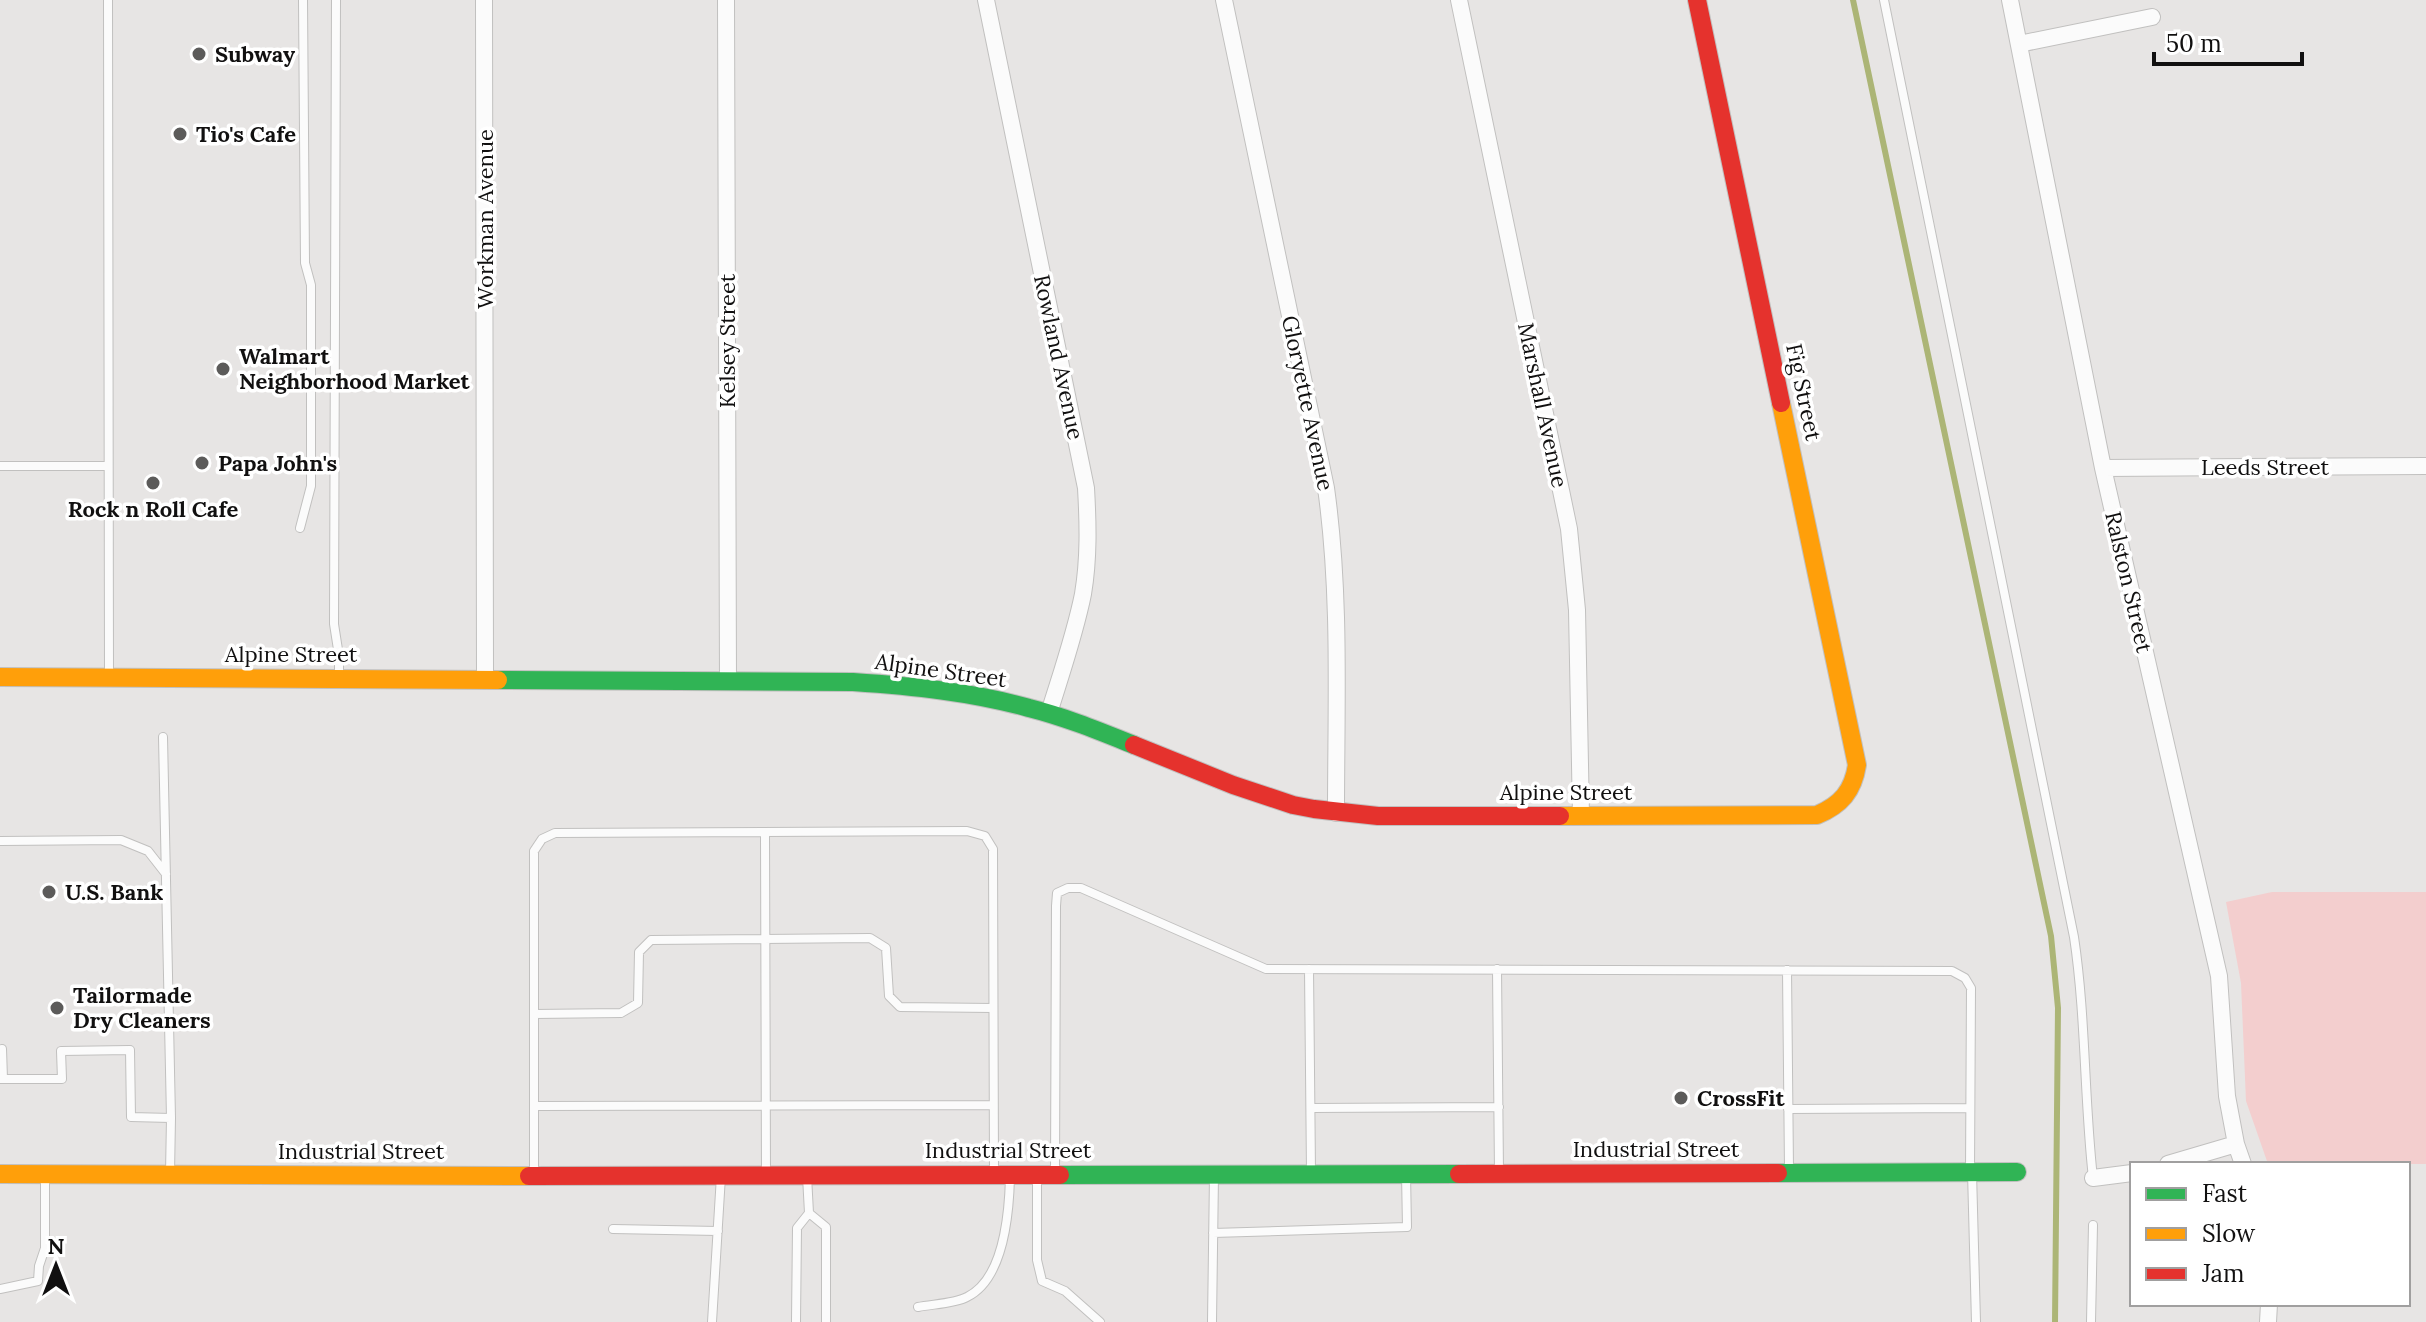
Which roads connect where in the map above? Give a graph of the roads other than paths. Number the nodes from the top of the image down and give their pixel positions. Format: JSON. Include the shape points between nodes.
{"nodes":[{"id":1,"x":108,"y":0,"type":"edge"},
{"id":2,"x":303,"y":0,"type":"edge"},
{"id":3,"x":336,"y":0,"type":"edge"},
{"id":4,"x":484,"y":0,"type":"edge"},
{"id":5,"x":726,"y":0,"type":"edge"},
{"id":6,"x":986,"y":0,"type":"edge"},
{"id":7,"x":1224,"y":0,"type":"edge"},
{"id":8,"x":1459,"y":0,"type":"edge"},
{"id":9,"x":1697,"y":0,"type":"edge"},
{"id":10,"x":1884,"y":0,"type":"edge"},
{"id":11,"x":2010,"y":0,"type":"edge"},
{"id":12,"x":2152,"y":17,"type":"dead end"},
{"id":13,"x":2019,"y":44,"type":"junction"},
{"id":14,"x":0,"y":466,"type":"edge"},
{"id":15,"x":108,"y":466,"type":"junction"},
{"id":16,"x":2426,"y":466,"type":"edge"},
{"id":17,"x":2103,"y":468,"type":"junction"},
{"id":18,"x":300,"y":528,"type":"dead end"},
{"id":19,"x":0,"y":677,"type":"edge"},
{"id":20,"x":109,"y":677,"type":"junction"},
{"id":21,"x":339,"y":678,"type":"junction"},
{"id":22,"x":485,"y":679,"type":"junction"},
{"id":23,"x":728,"y":682,"type":"junction"},
{"id":24,"x":1049,"y":713,"type":"junction"},
{"id":25,"x":163,"y":737,"type":"dead end"},
{"id":26,"x":1849,"y":793,"type":"joint"},
{"id":27,"x":1336,"y":813,"type":"junction"},
{"id":28,"x":1581,"y":816,"type":"junction"},
{"id":29,"x":765,"y":832,"type":"junction"},
{"id":30,"x":0,"y":841,"type":"edge"},
{"id":31,"x":166,"y":874,"type":"junction"},
{"id":32,"x":765,"y":938,"type":"junction"},
{"id":33,"x":1309,"y":969,"type":"junction"},
{"id":34,"x":1497,"y":969,"type":"junction"},
{"id":35,"x":1787,"y":970,"type":"junction"},
{"id":36,"x":993,"y":1008,"type":"junction"},
{"id":37,"x":534,"y":1014,"type":"junction"},
{"id":38,"x":2,"y":1049,"type":"dead end"},
{"id":39,"x":1,"y":1079,"type":"edge"},
{"id":40,"x":993,"y":1105,"type":"junction"},
{"id":41,"x":534,"y":1106,"type":"junction"},
{"id":42,"x":766,"y":1106,"type":"junction"},
{"id":43,"x":1499,"y":1107,"type":"junction"},
{"id":44,"x":1311,"y":1108,"type":"junction"},
{"id":45,"x":1970,"y":1108,"type":"junction"},
{"id":46,"x":1788,"y":1109,"type":"junction"},
{"id":47,"x":171,"y":1118,"type":"junction"},
{"id":48,"x":2236,"y":1144,"type":"junction"},
{"id":49,"x":2175,"y":1162,"type":"edge"},
{"id":50,"x":2242,"y":1162,"type":"edge"},
{"id":51,"x":1789,"y":1172,"type":"junction"},
{"id":52,"x":1971,"y":1172,"type":"junction"},
{"id":53,"x":2017,"y":1172,"type":"dead end"},
{"id":54,"x":170,"y":1173,"type":"junction"},
{"id":55,"x":1406,"y":1173,"type":"junction"},
{"id":56,"x":1499,"y":1173,"type":"junction"},
{"id":57,"x":2130,"y":1173,"type":"edge"},
{"id":58,"x":0,"y":1174,"type":"edge"},
{"id":59,"x":45,"y":1174,"type":"junction"},
{"id":60,"x":1002,"y":1174,"type":"junction"},
{"id":61,"x":1046,"y":1174,"type":"junction"},
{"id":62,"x":1214,"y":1174,"type":"junction"},
{"id":63,"x":1311,"y":1174,"type":"junction"},
{"id":64,"x":721,"y":1175,"type":"junction"},
{"id":65,"x":766,"y":1175,"type":"junction"},
{"id":66,"x":807,"y":1175,"type":"junction"},
{"id":67,"x":534,"y":1176,"type":"junction"},
{"id":68,"x":2093,"y":1178,"type":"joint"},
{"id":69,"x":809,"y":1213,"type":"junction"},
{"id":70,"x":2093,"y":1225,"type":"dead end"},
{"id":71,"x":613,"y":1229,"type":"dead end"},
{"id":72,"x":718,"y":1231,"type":"junction"},
{"id":73,"x":1213,"y":1233,"type":"junction"},
{"id":74,"x":0,"y":1289,"type":"edge"},
{"id":75,"x":918,"y":1307,"type":"dead end"},
{"id":76,"x":712,"y":1322,"type":"edge"},
{"id":77,"x":796,"y":1322,"type":"edge"},
{"id":78,"x":826,"y":1322,"type":"edge"},
{"id":79,"x":1100,"y":1322,"type":"edge"},
{"id":80,"x":1212,"y":1322,"type":"edge"},
{"id":81,"x":1976,"y":1322,"type":"edge"},
{"id":82,"x":2091,"y":1322,"type":"edge"}],
"edges":[{"from":1,"to":15,"type":"lane"},
{"from":2,"to":18,"type":"lane","via":[[311,486]]},
{"from":3,"to":21,"type":"lane","via":[[334,624]]},
{"from":4,"to":22,"type":"street","name":"Workman Avenue"},
{"from":5,"to":23,"type":"street","name":"Kelsey Street"},
{"from":6,"to":24,"type":"street","name":"Rowland Avenue","via":[[1086,488],[1083,592]]},
{"from":7,"to":27,"type":"street","name":"Gloryette Avenue","via":[[1330,512],[1336,589]]},
{"from":8,"to":28,"type":"street","name":"Marshall Avenue","via":[[1569,529],[1577,610]]},
{"from":9,"to":26,"type":"street","name":"Fig Street","via":[[1857,765]]},
{"from":10,"to":68,"type":"lane","via":[[2074,937]]},
{"from":11,"to":13,"type":"street","name":"Ralston Street"},
{"from":12,"to":13,"type":"street"},
{"from":13,"to":17,"type":"street","name":"Ralston Street"},
{"from":14,"to":15,"type":"lane"},
{"from":15,"to":20,"type":"lane"},
{"from":16,"to":17,"type":"street","name":"Leeds Street"},
{"from":17,"to":48,"type":"street","name":"Ralston Street","via":[[2219,976],[2223,1061]]},
{"from":19,"to":20,"type":"street","name":"Alpine Street"},
{"from":20,"to":21,"type":"street","name":"Alpine Street"},
{"from":21,"to":22,"type":"street","name":"Alpine Street"},
{"from":22,"to":23,"type":"street","name":"Alpine Street"},
{"from":23,"to":24,"type":"street","name":"Alpine Street","via":[[909,685]]},
{"from":24,"to":27,"type":"street","name":"Alpine Street","via":[[1261,795]]},
{"from":25,"to":31,"type":"lane"},
{"from":26,"to":28,"type":"street","name":"Alpine Street","via":[[1817,815]]},
{"from":27,"to":28,"type":"street","name":"Alpine Street"},
{"from":29,"to":32,"type":"lane"},
{"from":29,"to":36,"type":"lane","via":[[967,831],[985,836],[993,849]]},
{"from":29,"to":37,"type":"lane","via":[[555,833],[542,839],[534,851]]},
{"from":30,"to":31,"type":"lane","via":[[121,840],[148,851]]},
{"from":31,"to":47,"type":"lane"},
{"from":32,"to":36,"type":"lane","via":[[870,938],[886,948],[889,996],[900,1007]]},
{"from":32,"to":37,"type":"lane","via":[[651,940],[639,952],[638,1003],[621,1013]]},
{"from":32,"to":42,"type":"lane"},
{"from":33,"to":34,"type":"lane"},
{"from":33,"to":44,"type":"lane"},
{"from":33,"to":61,"type":"lane","via":[[1266,969],[1081,888],[1057,893]]},
{"from":34,"to":35,"type":"lane"},
{"from":34,"to":43,"type":"lane"},
{"from":35,"to":45,"type":"lane","via":[[1952,971],[1965,978],[1971,988]]},
{"from":35,"to":46,"type":"lane"},
{"from":36,"to":40,"type":"lane"},
{"from":37,"to":41,"type":"lane"},
{"from":38,"to":39,"type":"lane"},
{"from":39,"to":47,"type":"lane","via":[[62,1079],[61,1051],[130,1050],[131,1117]]},
{"from":40,"to":42,"type":"lane"},
{"from":40,"to":60,"type":"lane"},
{"from":41,"to":42,"type":"lane"},
{"from":41,"to":67,"type":"lane"},
{"from":42,"to":65,"type":"lane"},
{"from":43,"to":44,"type":"lane"},
{"from":43,"to":56,"type":"lane"},
{"from":44,"to":63,"type":"lane"},
{"from":45,"to":46,"type":"lane"},
{"from":45,"to":52,"type":"lane"},
{"from":46,"to":51,"type":"lane"},
{"from":47,"to":54,"type":"lane"},
{"from":48,"to":49,"type":"street"},
{"from":48,"to":50,"type":"street","name":"Ralston Street"},
{"from":51,"to":52,"type":"street","name":"Industrial Street"},
{"from":51,"to":56,"type":"street","name":"Industrial Street"},
{"from":52,"to":53,"type":"street","name":"Industrial Street"},
{"from":52,"to":81,"type":"lane"},
{"from":54,"to":59,"type":"street","name":"Industrial Street"},
{"from":54,"to":67,"type":"street","name":"Industrial Street"},
{"from":55,"to":56,"type":"street","name":"Industrial Street"},
{"from":55,"to":63,"type":"street","name":"Industrial Street"},
{"from":55,"to":73,"type":"lane","via":[[1407,1227]]},
{"from":57,"to":68,"type":"street"},
{"from":58,"to":59,"type":"street","name":"Industrial Street"},
{"from":59,"to":74,"type":"lane","via":[[45,1248],[38,1281]]},
{"from":60,"to":61,"type":"street","name":"Industrial Street"},
{"from":60,"to":66,"type":"street","name":"Industrial Street"},
{"from":60,"to":75,"type":"lane","via":[[1009,1201],[988,1281],[966,1298]]},
{"from":61,"to":62,"type":"street","name":"Industrial Street"},
{"from":61,"to":79,"type":"lane","via":[[1037,1260],[1042,1281],[1065,1291]]},
{"from":62,"to":63,"type":"street","name":"Industrial Street"},
{"from":62,"to":73,"type":"lane"},
{"from":64,"to":65,"type":"street","name":"Industrial Street"},
{"from":64,"to":67,"type":"street","name":"Industrial Street"},
{"from":64,"to":72,"type":"lane"},
{"from":65,"to":66,"type":"street","name":"Industrial Street"},
{"from":66,"to":69,"type":"lane"},
{"from":69,"to":77,"type":"lane","via":[[797,1228]]},
{"from":69,"to":78,"type":"lane","via":[[826,1227]]},
{"from":70,"to":82,"type":"lane"},
{"from":71,"to":72,"type":"lane"},
{"from":72,"to":76,"type":"lane"},
{"from":73,"to":80,"type":"lane"}]}
